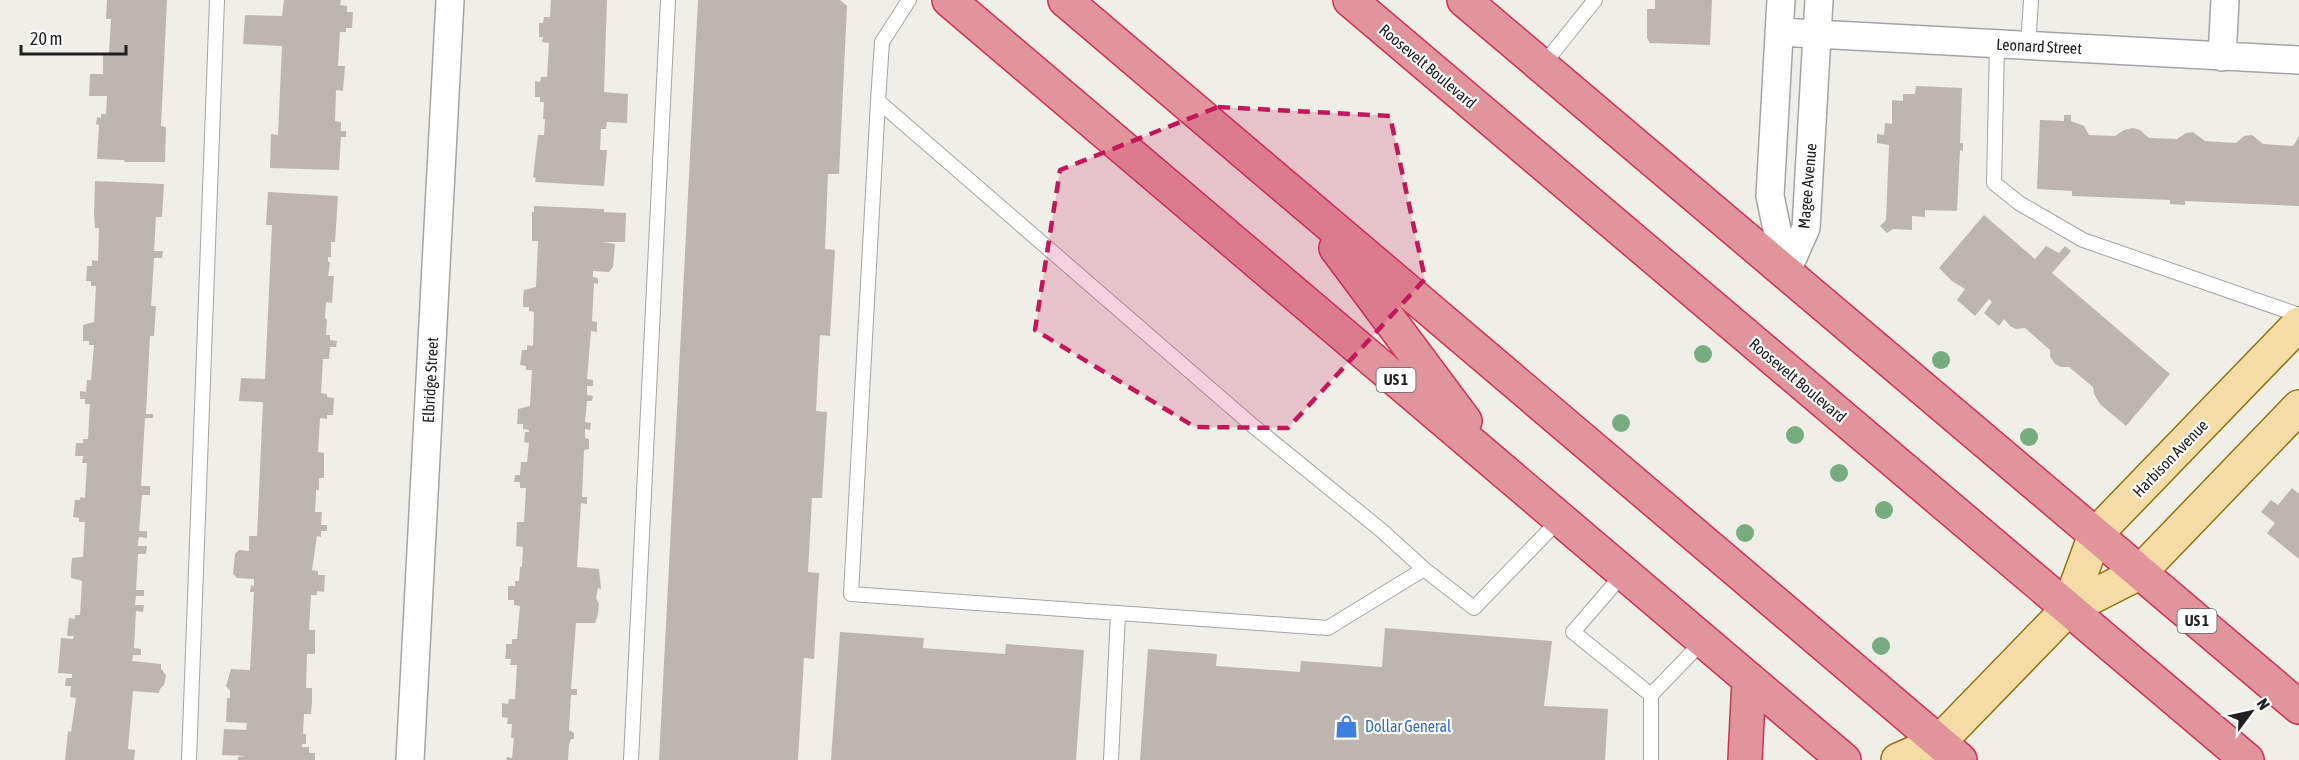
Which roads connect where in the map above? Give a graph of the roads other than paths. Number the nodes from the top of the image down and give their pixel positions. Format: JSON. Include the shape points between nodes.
{"nodes":[{"id":1,"x":217,"y":0,"type":"edge"},
{"id":2,"x":450,"y":0,"type":"edge"},
{"id":3,"x":668,"y":0,"type":"edge"},
{"id":4,"x":909,"y":0,"type":"edge"},
{"id":5,"x":949,"y":0,"type":"edge"},
{"id":6,"x":1065,"y":0,"type":"edge"},
{"id":7,"x":1350,"y":0,"type":"edge"},
{"id":8,"x":1464,"y":0,"type":"edge"},
{"id":9,"x":1595,"y":0,"type":"edge"},
{"id":10,"x":1781,"y":0,"type":"edge"},
{"id":11,"x":1819,"y":0,"type":"edge"},
{"id":12,"x":2031,"y":0,"type":"edge"},
{"id":13,"x":2225,"y":0,"type":"edge"},
{"id":14,"x":1779,"y":32,"type":"junction"},
{"id":15,"x":1817,"y":34,"type":"junction"},
{"id":16,"x":1997,"y":44,"type":"junction"},
{"id":17,"x":2028,"y":46,"type":"junction"},
{"id":18,"x":2222,"y":57,"type":"junction"},
{"id":19,"x":2299,"y":60,"type":"edge"},
{"id":20,"x":1542,"y":66,"type":"junction"},
{"id":21,"x":879,"y":101,"type":"junction"},
{"id":22,"x":1301,"y":201,"type":"junction"},
{"id":23,"x":1786,"y":273,"type":"junction"},
{"id":24,"x":2299,"y":315,"type":"edge"},
{"id":25,"x":2299,"y":324,"type":"edge"},
{"id":26,"x":2297,"y":414,"type":"edge"},
{"id":27,"x":1499,"y":467,"type":"junction"},
{"id":28,"x":1560,"y":519,"type":"junction"},
{"id":29,"x":2095,"y":535,"type":"junction"},
{"id":30,"x":1424,"y":569,"type":"junction"},
{"id":31,"x":1624,"y":573,"type":"junction"},
{"id":32,"x":2139,"y":573,"type":"junction"},
{"id":33,"x":2068,"y":609,"type":"junction"},
{"id":34,"x":1118,"y":613,"type":"junction"},
{"id":35,"x":1704,"y":641,"type":"junction"},
{"id":36,"x":1749,"y":679,"type":"junction"},
{"id":37,"x":1651,"y":695,"type":"junction"},
{"id":38,"x":2299,"y":707,"type":"edge"},
{"id":39,"x":1944,"y":754,"type":"edge"},
{"id":40,"x":189,"y":760,"type":"edge"},
{"id":41,"x":410,"y":760,"type":"edge"},
{"id":42,"x":631,"y":760,"type":"edge"},
{"id":43,"x":1112,"y":760,"type":"edge"},
{"id":44,"x":1651,"y":760,"type":"edge"},
{"id":45,"x":1745,"y":760,"type":"edge"},
{"id":46,"x":1844,"y":760,"type":"edge"},
{"id":47,"x":1898,"y":760,"type":"edge"},
{"id":48,"x":2247,"y":760,"type":"edge"}],
"edges":[{"from":1,"to":40,"type":"lane"},
{"from":2,"to":41,"type":"street","name":"Elbridge Street"},
{"from":3,"to":42,"type":"lane"},
{"from":4,"to":21,"type":"lane","via":[[882,42]]},
{"from":5,"to":27,"type":"highway","number":"US 1"},
{"from":6,"to":22,"type":"highway"},
{"from":7,"to":33,"type":"highway","name":"Roosevelt Boulevard"},
{"from":8,"to":20,"type":"highway","number":"US 1"},
{"from":9,"to":20,"type":"lane"},
{"from":10,"to":14,"type":"street","name":"Magee Avenue"},
{"from":11,"to":15,"type":"street","name":"Magee Avenue"},
{"from":12,"to":17,"type":"lane"},
{"from":13,"to":18,"type":"street"},
{"from":14,"to":15,"type":"street","name":"Leonard Street"},
{"from":14,"to":23,"type":"street","name":"Magee Avenue","via":[[1770,196]]},
{"from":15,"to":16,"type":"street","name":"Leonard Street"},
{"from":15,"to":23,"type":"street","name":"Magee Avenue","via":[[1806,228]]},
{"from":16,"to":17,"type":"street","name":"Leonard Street"},
{"from":16,"to":24,"type":"lane","via":[[1994,183],[2019,203],[2083,240]]},
{"from":17,"to":18,"type":"street","name":"Leonard Street"},
{"from":18,"to":19,"type":"street","name":"Leonard Street"},
{"from":20,"to":23,"type":"highway","number":"US 1"},
{"from":21,"to":30,"type":"lane"},
{"from":21,"to":34,"type":"lane","via":[[851,594]]},
{"from":22,"to":27,"type":"highway"},
{"from":22,"to":39,"type":"highway"},
{"from":23,"to":29,"type":"highway","number":"US 1"},
{"from":25,"to":29,"type":"main road","name":"Harbison Avenue"},
{"from":26,"to":32,"type":"main road","name":"Harbison Avenue"},
{"from":27,"to":28,"type":"highway","number":"US 1"},
{"from":28,"to":30,"type":"lane","via":[[1474,608]]},
{"from":28,"to":31,"type":"highway","number":"US 1"},
{"from":29,"to":32,"type":"highway","number":"US 1"},
{"from":29,"to":33,"type":"main road","name":"Harbison Avenue"},
{"from":30,"to":34,"type":"lane","via":[[1328,628]]},
{"from":31,"to":35,"type":"highway","number":"US 1"},
{"from":31,"to":37,"type":"lane","via":[[1573,632]]},
{"from":32,"to":33,"type":"main road","name":"Harbison Avenue"},
{"from":32,"to":38,"type":"highway","number":"US 1"},
{"from":33,"to":39,"type":"main road","name":"Harbison Avenue"},
{"from":33,"to":48,"type":"highway","name":"Roosevelt Boulevard"},
{"from":34,"to":43,"type":"lane"},
{"from":35,"to":36,"type":"highway","number":"US 1"},
{"from":35,"to":37,"type":"lane"},
{"from":36,"to":45,"type":"highway"},
{"from":36,"to":46,"type":"highway","number":"US 1"},
{"from":37,"to":44,"type":"lane"},
{"from":39,"to":47,"type":"main road","name":"Harbison Avenue"}]}
